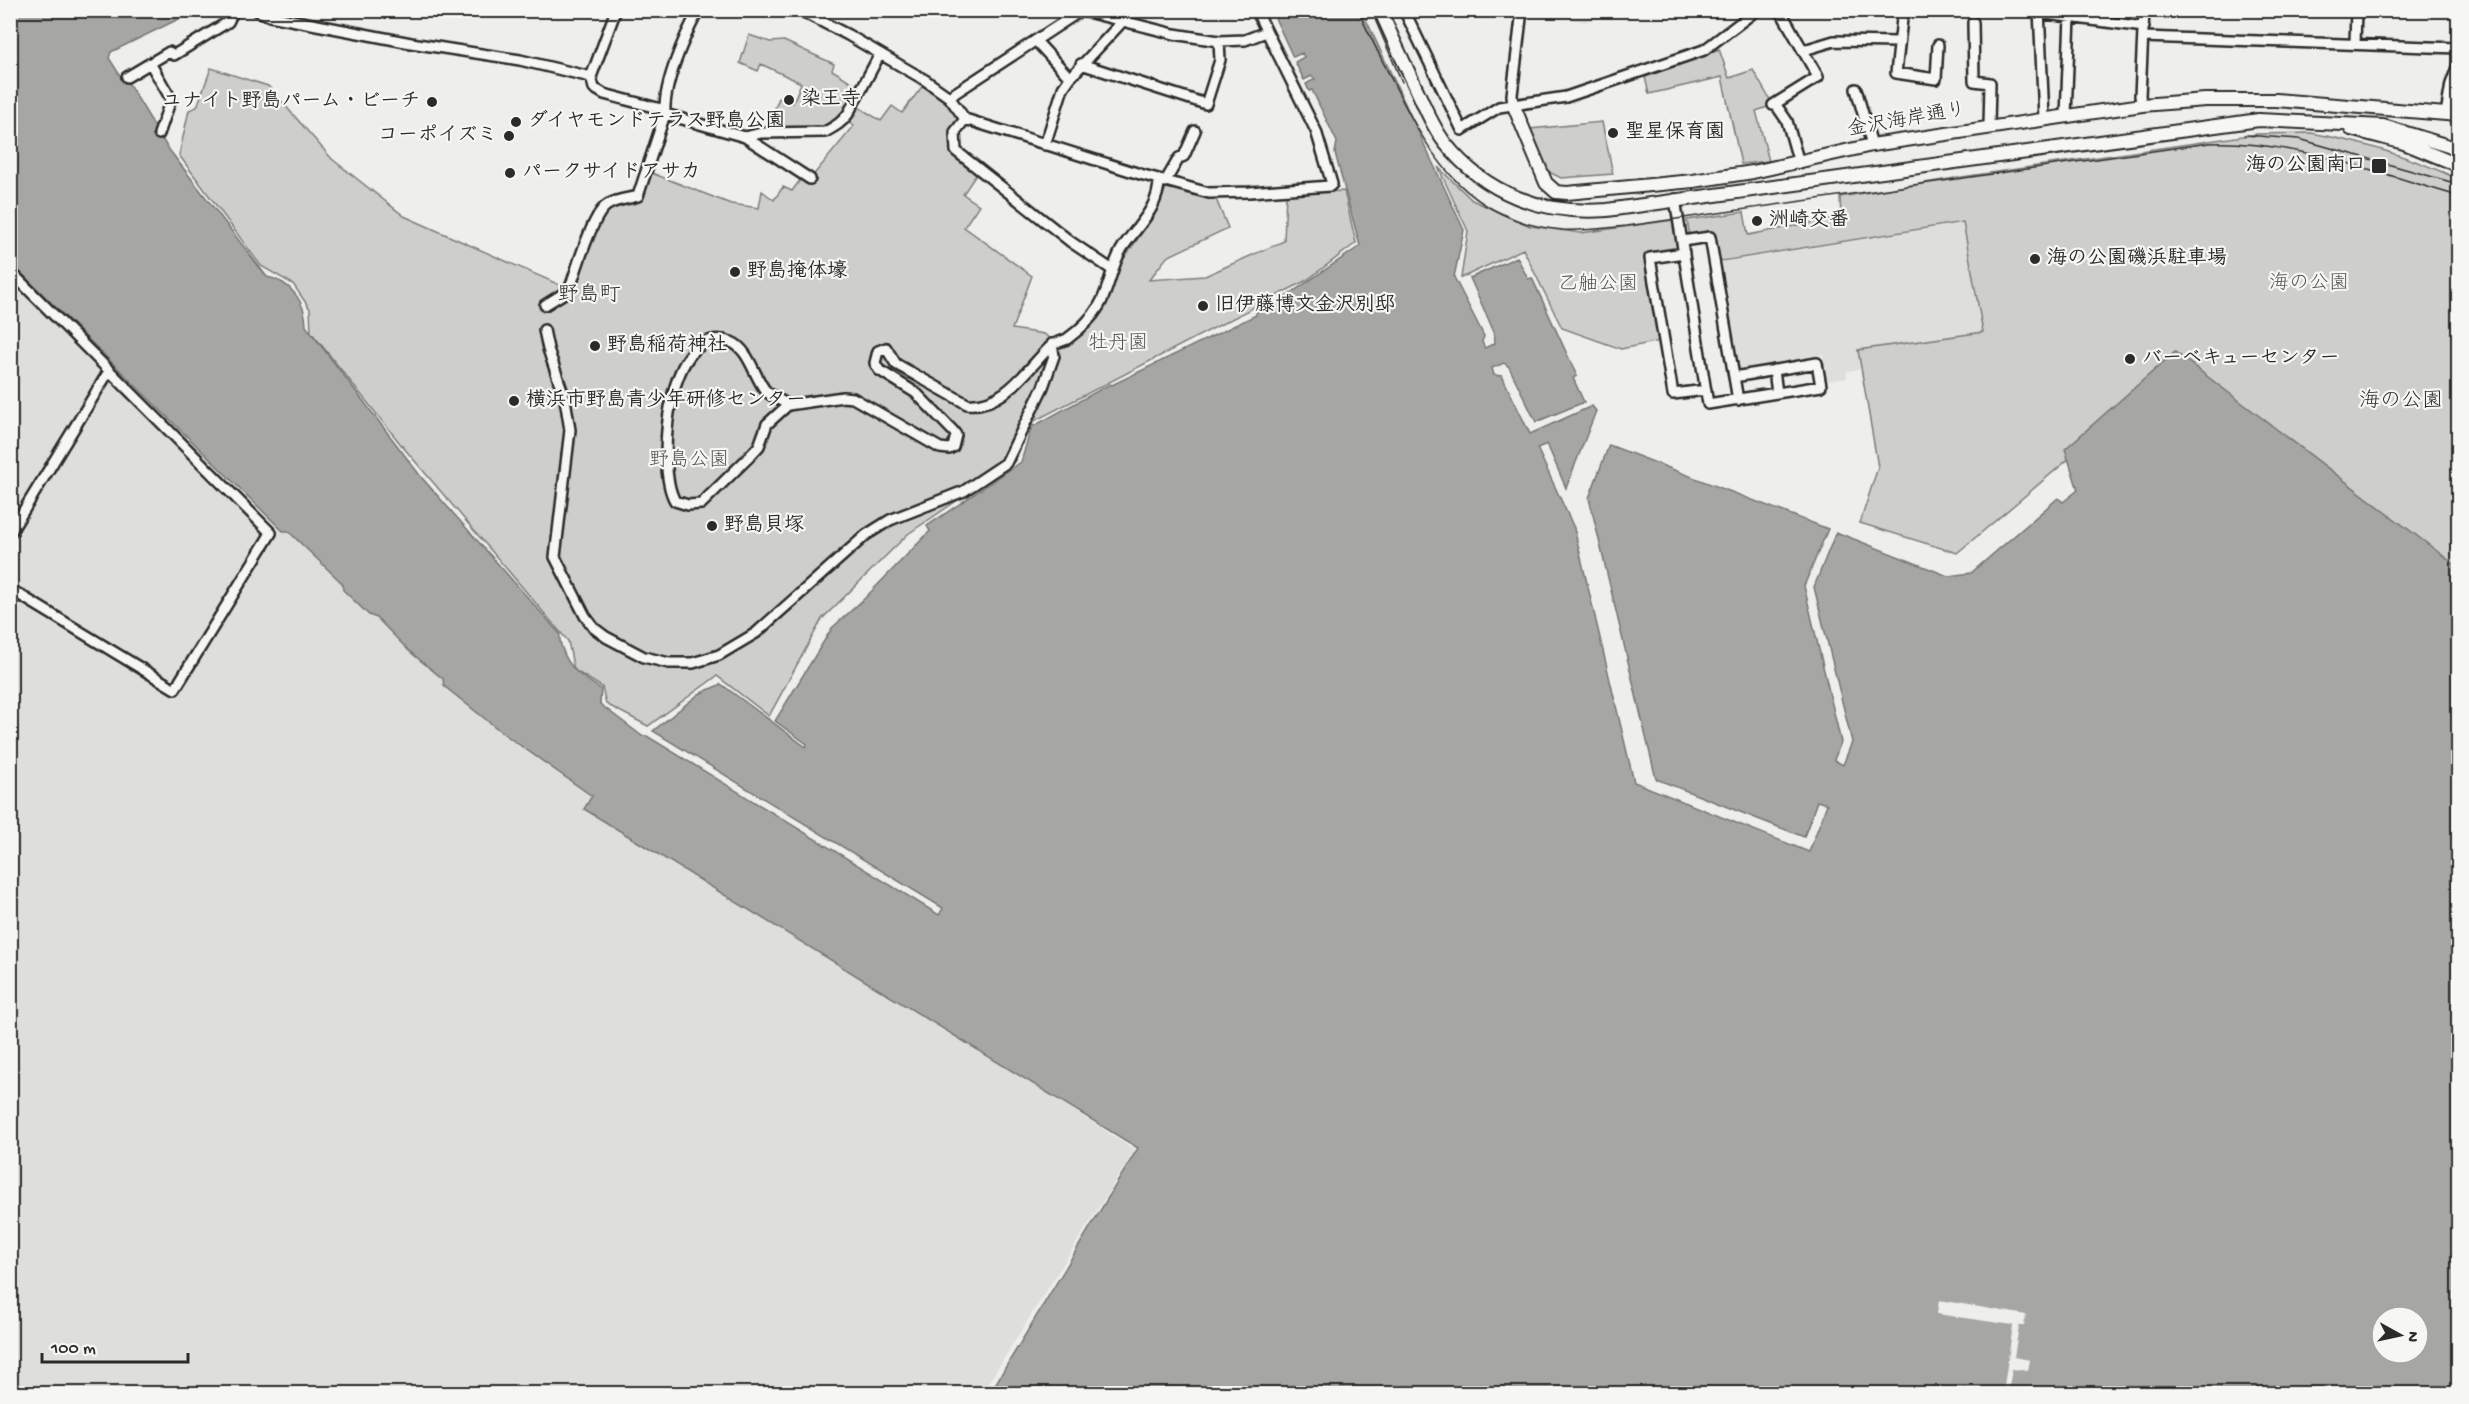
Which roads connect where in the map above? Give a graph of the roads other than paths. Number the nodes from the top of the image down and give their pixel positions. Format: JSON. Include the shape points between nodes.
{"nodes":[{"id":1,"x":234,"y":10,"type":"edge"},
{"id":2,"x":256,"y":10,"type":"edge"},
{"id":3,"x":616,"y":10,"type":"edge"},
{"id":4,"x":699,"y":10,"type":"edge"},
{"id":5,"x":799,"y":10,"type":"edge"},
{"id":6,"x":1256,"y":10,"type":"edge"},
{"id":7,"x":1380,"y":10,"type":"edge"},
{"id":8,"x":1404,"y":10,"type":"edge"},
{"id":9,"x":1522,"y":10,"type":"edge"},
{"id":10,"x":1758,"y":10,"type":"edge"},
{"id":11,"x":1780,"y":10,"type":"edge"},
{"id":12,"x":1903,"y":10,"type":"edge"},
{"id":13,"x":2144,"y":10,"type":"edge"},
{"id":14,"x":2356,"y":10,"type":"edge"},
{"id":15,"x":1080,"y":11,"type":"edge"},
{"id":16,"x":2039,"y":12,"type":"edge"},
{"id":17,"x":2070,"y":17,"type":"junction"},
{"id":18,"x":1122,"y":22,"type":"junction"},
{"id":19,"x":1973,"y":22,"type":"dead end"},
{"id":20,"x":1266,"y":32,"type":"junction"},
{"id":21,"x":2143,"y":32,"type":"junction"},
{"id":22,"x":1036,"y":41,"type":"junction"},
{"id":23,"x":1219,"y":42,"type":"junction"},
{"id":24,"x":1899,"y":42,"type":"junction"},
{"id":25,"x":2355,"y":44,"type":"junction"},
{"id":26,"x":1938,"y":45,"type":"dead end"},
{"id":27,"x":2458,"y":48,"type":"edge"},
{"id":28,"x":1804,"y":50,"type":"junction"},
{"id":29,"x":880,"y":54,"type":"junction"},
{"id":30,"x":150,"y":63,"type":"junction"},
{"id":31,"x":1081,"y":64,"type":"junction"},
{"id":32,"x":2458,"y":65,"type":"edge"},
{"id":33,"x":127,"y":76,"type":"dead end"},
{"id":34,"x":591,"y":77,"type":"junction"},
{"id":35,"x":1070,"y":78,"type":"junction"},
{"id":36,"x":1856,"y":89,"type":"dead end"},
{"id":37,"x":949,"y":97,"type":"junction"},
{"id":38,"x":1513,"y":104,"type":"junction"},
{"id":39,"x":2142,"y":105,"type":"junction"},
{"id":40,"x":665,"y":112,"type":"junction"},
{"id":41,"x":2452,"y":114,"type":"edge"},
{"id":42,"x":2066,"y":115,"type":"junction"},
{"id":43,"x":2044,"y":118,"type":"junction"},
{"id":44,"x":965,"y":119,"type":"junction"},
{"id":45,"x":2321,"y":122,"type":"junction"},
{"id":46,"x":1989,"y":126,"type":"junction"},
{"id":47,"x":1195,"y":131,"type":"dead end"},
{"id":48,"x":159,"y":134,"type":"dead end"},
{"id":49,"x":745,"y":138,"type":"junction"},
{"id":50,"x":1045,"y":145,"type":"junction"},
{"id":51,"x":1872,"y":146,"type":"junction"},
{"id":52,"x":2458,"y":149,"type":"edge"},
{"id":53,"x":1799,"y":163,"type":"junction"},
{"id":54,"x":2458,"y":165,"type":"edge"},
{"id":55,"x":810,"y":179,"type":"dead end"},
{"id":56,"x":1162,"y":181,"type":"junction"},
{"id":57,"x":1675,"y":199,"type":"junction"},
{"id":58,"x":1682,"y":241,"type":"junction"},
{"id":59,"x":1684,"y":253,"type":"junction"},
{"id":60,"x":1111,"y":269,"type":"junction"},
{"id":61,"x":12,"y":279,"type":"edge"},
{"id":62,"x":545,"y":305,"type":"dead end"},
{"id":63,"x":544,"y":330,"type":"dead end"},
{"id":64,"x":1052,"y":344,"type":"junction"},
{"id":65,"x":1774,"y":370,"type":"junction"},
{"id":66,"x":109,"y":371,"type":"junction"},
{"id":67,"x":1734,"y":376,"type":"junction"},
{"id":68,"x":1706,"y":390,"type":"junction"},
{"id":69,"x":1777,"y":393,"type":"junction"},
{"id":70,"x":1738,"y":400,"type":"junction"},
{"id":71,"x":788,"y":405,"type":"junction"},
{"id":72,"x":10,"y":533,"type":"edge"},
{"id":73,"x":10,"y":589,"type":"edge"}],
"edges":[{"from":1,"to":30,"type":"street","via":[[218,30],[174,55],[169,52]]},
{"from":2,"to":34,"type":"street","via":[[270,16],[520,60]]},
{"from":3,"to":34,"type":"street"},
{"from":4,"to":40,"type":"street","via":[[664,100]]},
{"from":5,"to":29,"type":"street"},
{"from":6,"to":20,"type":"street"},
{"from":7,"to":57,"type":"street","via":[[1444,141],[1461,162],[1498,189],[1533,204],[1582,212]]},
{"from":8,"to":38,"type":"street","via":[[1462,130],[1499,107]]},
{"from":9,"to":38,"type":"street","name":"金沢海岸通り"},
{"from":10,"to":38,"type":"street","via":[[1704,50],[1566,97]]},
{"from":11,"to":28,"type":"street"},
{"from":12,"to":24,"type":"street"},
{"from":13,"to":21,"type":"street"},
{"from":14,"to":25,"type":"street"},
{"from":15,"to":18,"type":"street"},
{"from":15,"to":22,"type":"street"},
{"from":16,"to":17,"type":"street"},
{"from":16,"to":43,"type":"street"},
{"from":17,"to":21,"type":"street"},
{"from":17,"to":42,"type":"street"},
{"from":18,"to":23,"type":"street"},
{"from":18,"to":31,"type":"street"},
{"from":19,"to":46,"type":"street","via":[[1974,81],[1990,83]]},
{"from":20,"to":23,"type":"street","via":[[1245,40]]},
{"from":20,"to":56,"type":"street","via":[[1316,131],[1332,184],[1209,193]]},
{"from":21,"to":25,"type":"street"},
{"from":21,"to":39,"type":"street"},
{"from":22,"to":35,"type":"street"},
{"from":22,"to":37,"type":"street"},
{"from":23,"to":31,"type":"street","via":[[1220,60],[1206,104]]},
{"from":24,"to":26,"type":"street","via":[[1896,73],[1936,79]]},
{"from":24,"to":28,"type":"street","via":[[1834,41]]},
{"from":25,"to":27,"type":"street"},
{"from":28,"to":53,"type":"street","via":[[1818,77],[1774,105],[1787,121]]},
{"from":29,"to":37,"type":"street"},
{"from":29,"to":49,"type":"street","via":[[843,122],[825,132],[761,133]]},
{"from":30,"to":33,"type":"street"},
{"from":30,"to":48,"type":"street","via":[[171,99]]},
{"from":31,"to":35,"type":"street"},
{"from":32,"to":41,"type":"street","via":[[2451,84]]},
{"from":34,"to":40,"type":"street","via":[[594,88],[604,94]]},
{"from":35,"to":50,"type":"street","via":[[1063,88]]},
{"from":36,"to":51,"type":"street"},
{"from":37,"to":44,"type":"street"},
{"from":38,"to":53,"type":"street","name":"金沢海岸通り","via":[[1545,182],[1557,192],[1693,181]]},
{"from":39,"to":41,"type":"street","name":"金沢海岸通り","via":[[2276,100]]},
{"from":39,"to":42,"type":"street","name":"金沢海岸通り"},
{"from":40,"to":49,"type":"street"},
{"from":40,"to":62,"type":"street","via":[[638,196],[603,207],[571,285]]},
{"from":42,"to":43,"type":"street","name":"金沢海岸通り"},
{"from":43,"to":46,"type":"street","name":"金沢海岸通り"},
{"from":44,"to":50,"type":"street"},
{"from":44,"to":60,"type":"street","via":[[955,132],[956,151]]},
{"from":45,"to":52,"type":"street","via":[[2383,126]]},
{"from":45,"to":54,"type":"street","via":[[2404,143]]},
{"from":45,"to":57,"type":"street","via":[[2259,120],[2220,124]]},
{"from":46,"to":51,"type":"street","name":"金沢海岸通り"},
{"from":47,"to":56,"type":"street","via":[[1184,156]]},
{"from":49,"to":55,"type":"street"},
{"from":50,"to":56,"type":"street"},
{"from":51,"to":53,"type":"street","name":"金沢海岸通り"},
{"from":56,"to":60,"type":"street","via":[[1149,213]]},
{"from":57,"to":58,"type":"street"},
{"from":58,"to":59,"type":"street"},
{"from":58,"to":67,"type":"street","via":[[1710,237]]},
{"from":59,"to":68,"type":"street"},
{"from":59,"to":68,"type":"street","via":[[1650,258],[1673,394]]},
{"from":60,"to":64,"type":"street","via":[[1102,299],[1089,319],[1066,339]]},
{"from":61,"to":66,"type":"street"},
{"from":63,"to":64,"type":"street","via":[[570,430],[555,557],[594,628],[644,657],[669,663],[693,663],[718,655],[756,633],[867,535],[890,520],[964,492],[1006,463],[1043,387],[1054,356]]},
{"from":64,"to":71,"type":"street","via":[[1002,394],[979,405],[967,404],[896,364],[886,348],[878,351],[875,363],[879,370],[916,393],[956,435],[956,443],[949,449],[940,448],[853,398]]},
{"from":65,"to":67,"type":"street"},
{"from":65,"to":69,"type":"street"},
{"from":65,"to":69,"type":"street","via":[[1817,363],[1821,386]]},
{"from":66,"to":72,"type":"street"},
{"from":66,"to":73,"type":"street","via":[[271,532],[175,689]]},
{"from":67,"to":70,"type":"street"},
{"from":68,"to":70,"type":"street","via":[[1708,404]]},
{"from":69,"to":70,"type":"street"},
{"from":71,"to":71,"type":"street","via":[[767,424],[759,446],[701,504],[675,501],[668,477],[668,411],[679,372],[702,344],[733,342],[744,353],[766,392]]}]}
